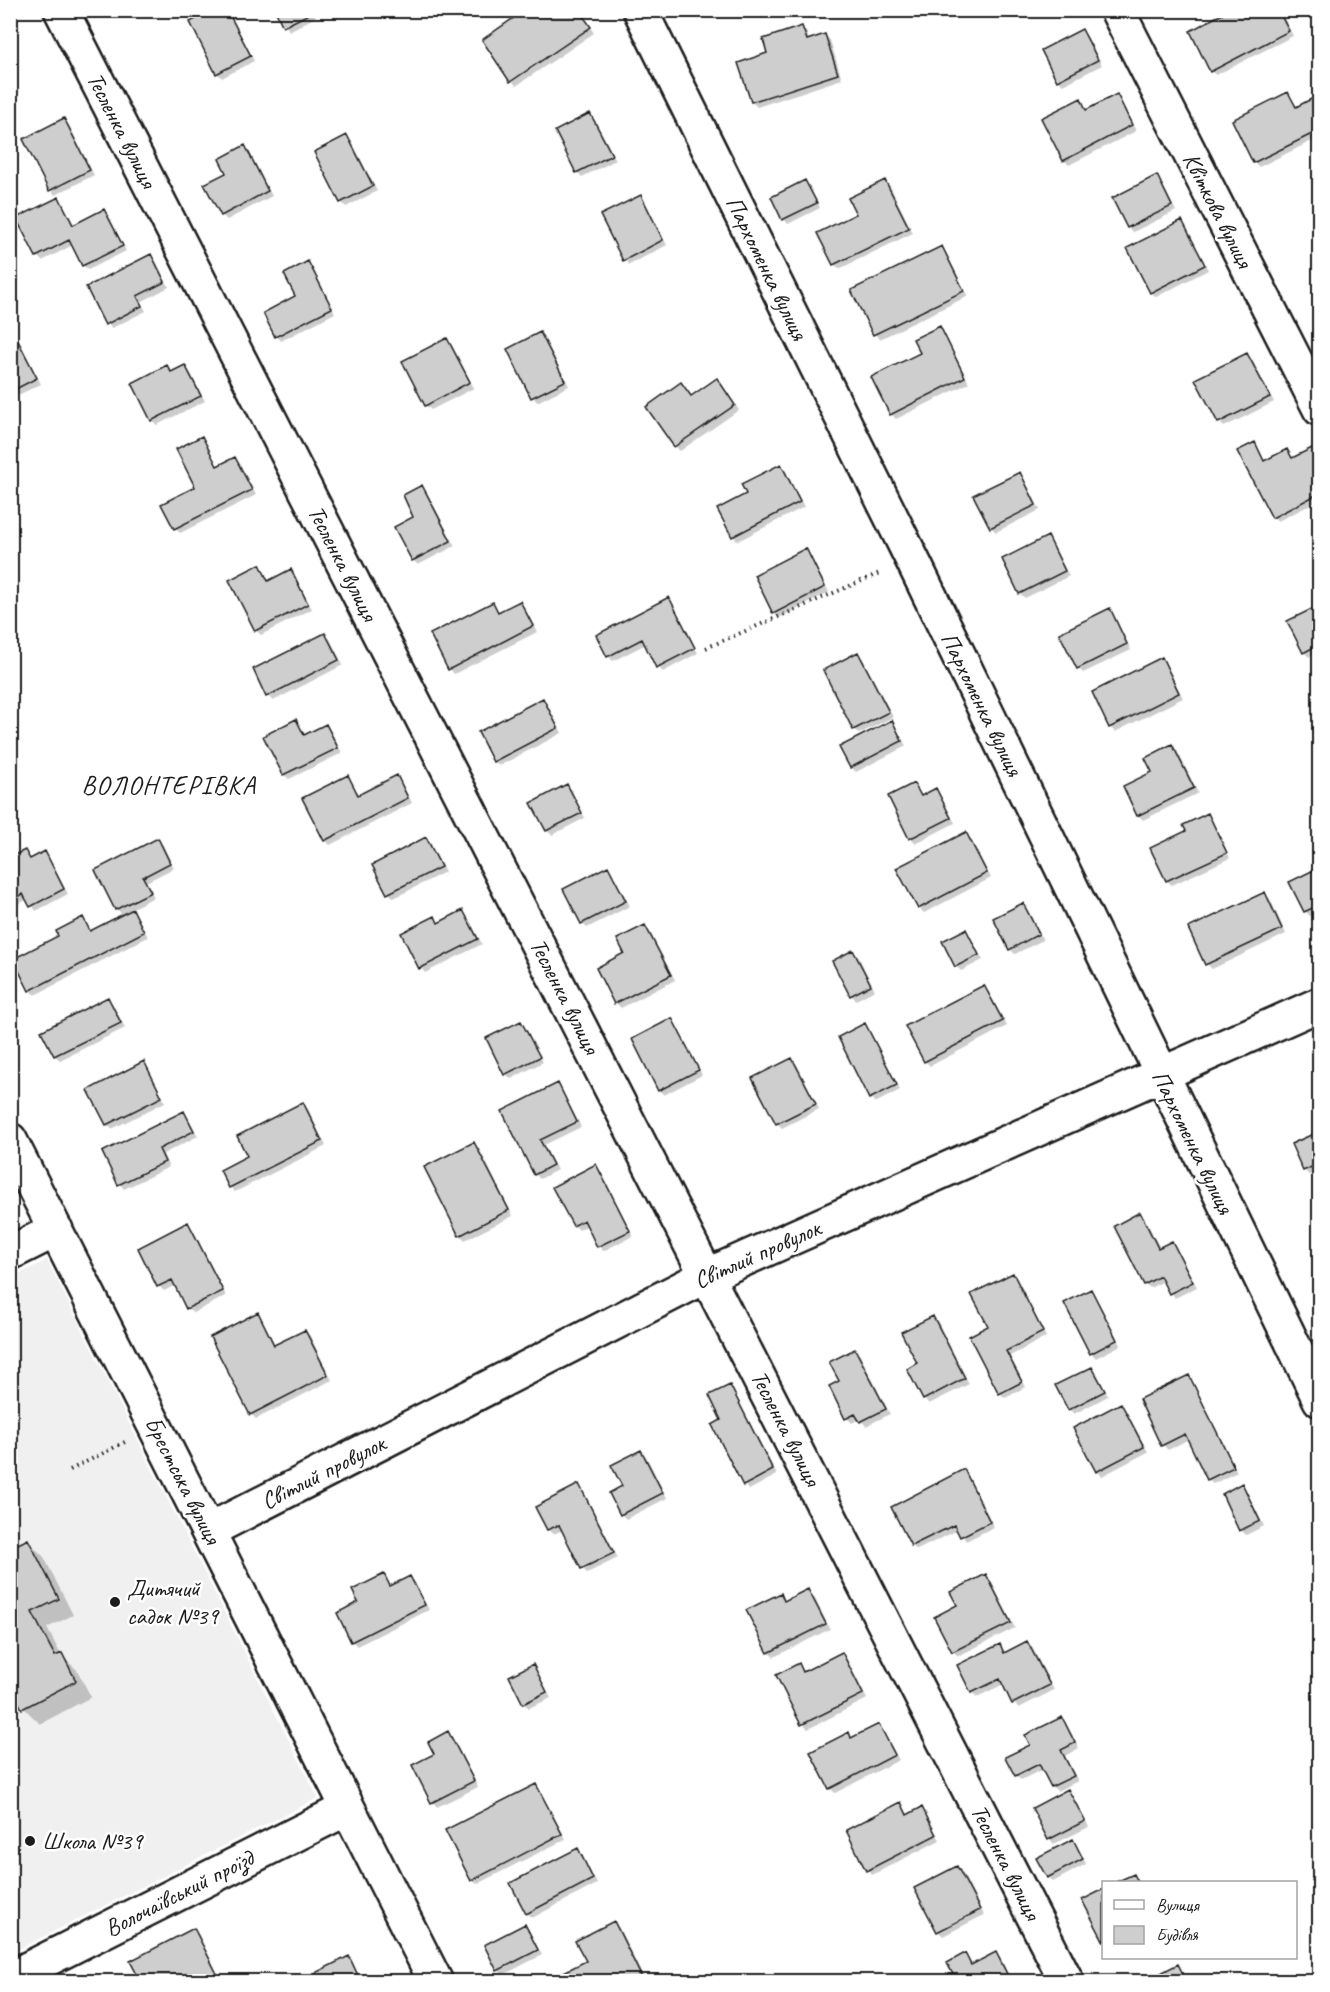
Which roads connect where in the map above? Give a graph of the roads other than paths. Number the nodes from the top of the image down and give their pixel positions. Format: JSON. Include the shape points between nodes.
{"nodes":[{"id":1,"x":61,"y":10,"type":"edge"},
{"id":2,"x":639,"y":10,"type":"edge"},
{"id":3,"x":1117,"y":10,"type":"edge"},
{"id":4,"x":1320,"y":409,"type":"edge"},
{"id":5,"x":1320,"y":1004,"type":"edge"},
{"id":6,"x":1160,"y":1075,"type":"junction"},
{"id":7,"x":10,"y":1140,"type":"edge"},
{"id":8,"x":56,"y":1230,"type":"junction"},
{"id":9,"x":10,"y":1253,"type":"edge"},
{"id":10,"x":708,"y":1275,"type":"junction"},
{"id":11,"x":1320,"y":1400,"type":"edge"},
{"id":12,"x":208,"y":1531,"type":"junction"},
{"id":13,"x":348,"y":1808,"type":"junction"},
{"id":14,"x":10,"y":1978,"type":"edge"},
{"id":15,"x":436,"y":1982,"type":"edge"},
{"id":16,"x":1067,"y":1982,"type":"edge"}],
"edges":[{"from":1,"to":10,"type":"street","name":"Тесленка вулиця"},
{"from":2,"to":6,"type":"street","name":"Пархоменка вулиця","via":[[912,560]]},
{"from":3,"to":4,"type":"street","name":"Квіткова вулиця"},
{"from":5,"to":6,"type":"street","name":"Світлий провулок"},
{"from":6,"to":10,"type":"street","name":"Світлий провулок"},
{"from":6,"to":11,"type":"street","name":"Пархоменка вулиця"},
{"from":7,"to":8,"type":"street","name":"Брестська вулиця"},
{"from":8,"to":9,"type":"street"},
{"from":8,"to":12,"type":"street","name":"Брестська вулиця"},
{"from":10,"to":12,"type":"street","name":"Світлий провулок"},
{"from":10,"to":16,"type":"street","name":"Тесленка вулиця"},
{"from":12,"to":13,"type":"street","name":"Брестська вулиця"},
{"from":13,"to":14,"type":"street","name":"Волочаївський проїзд"},
{"from":13,"to":15,"type":"street","name":"Брестська вулиця"}]}
